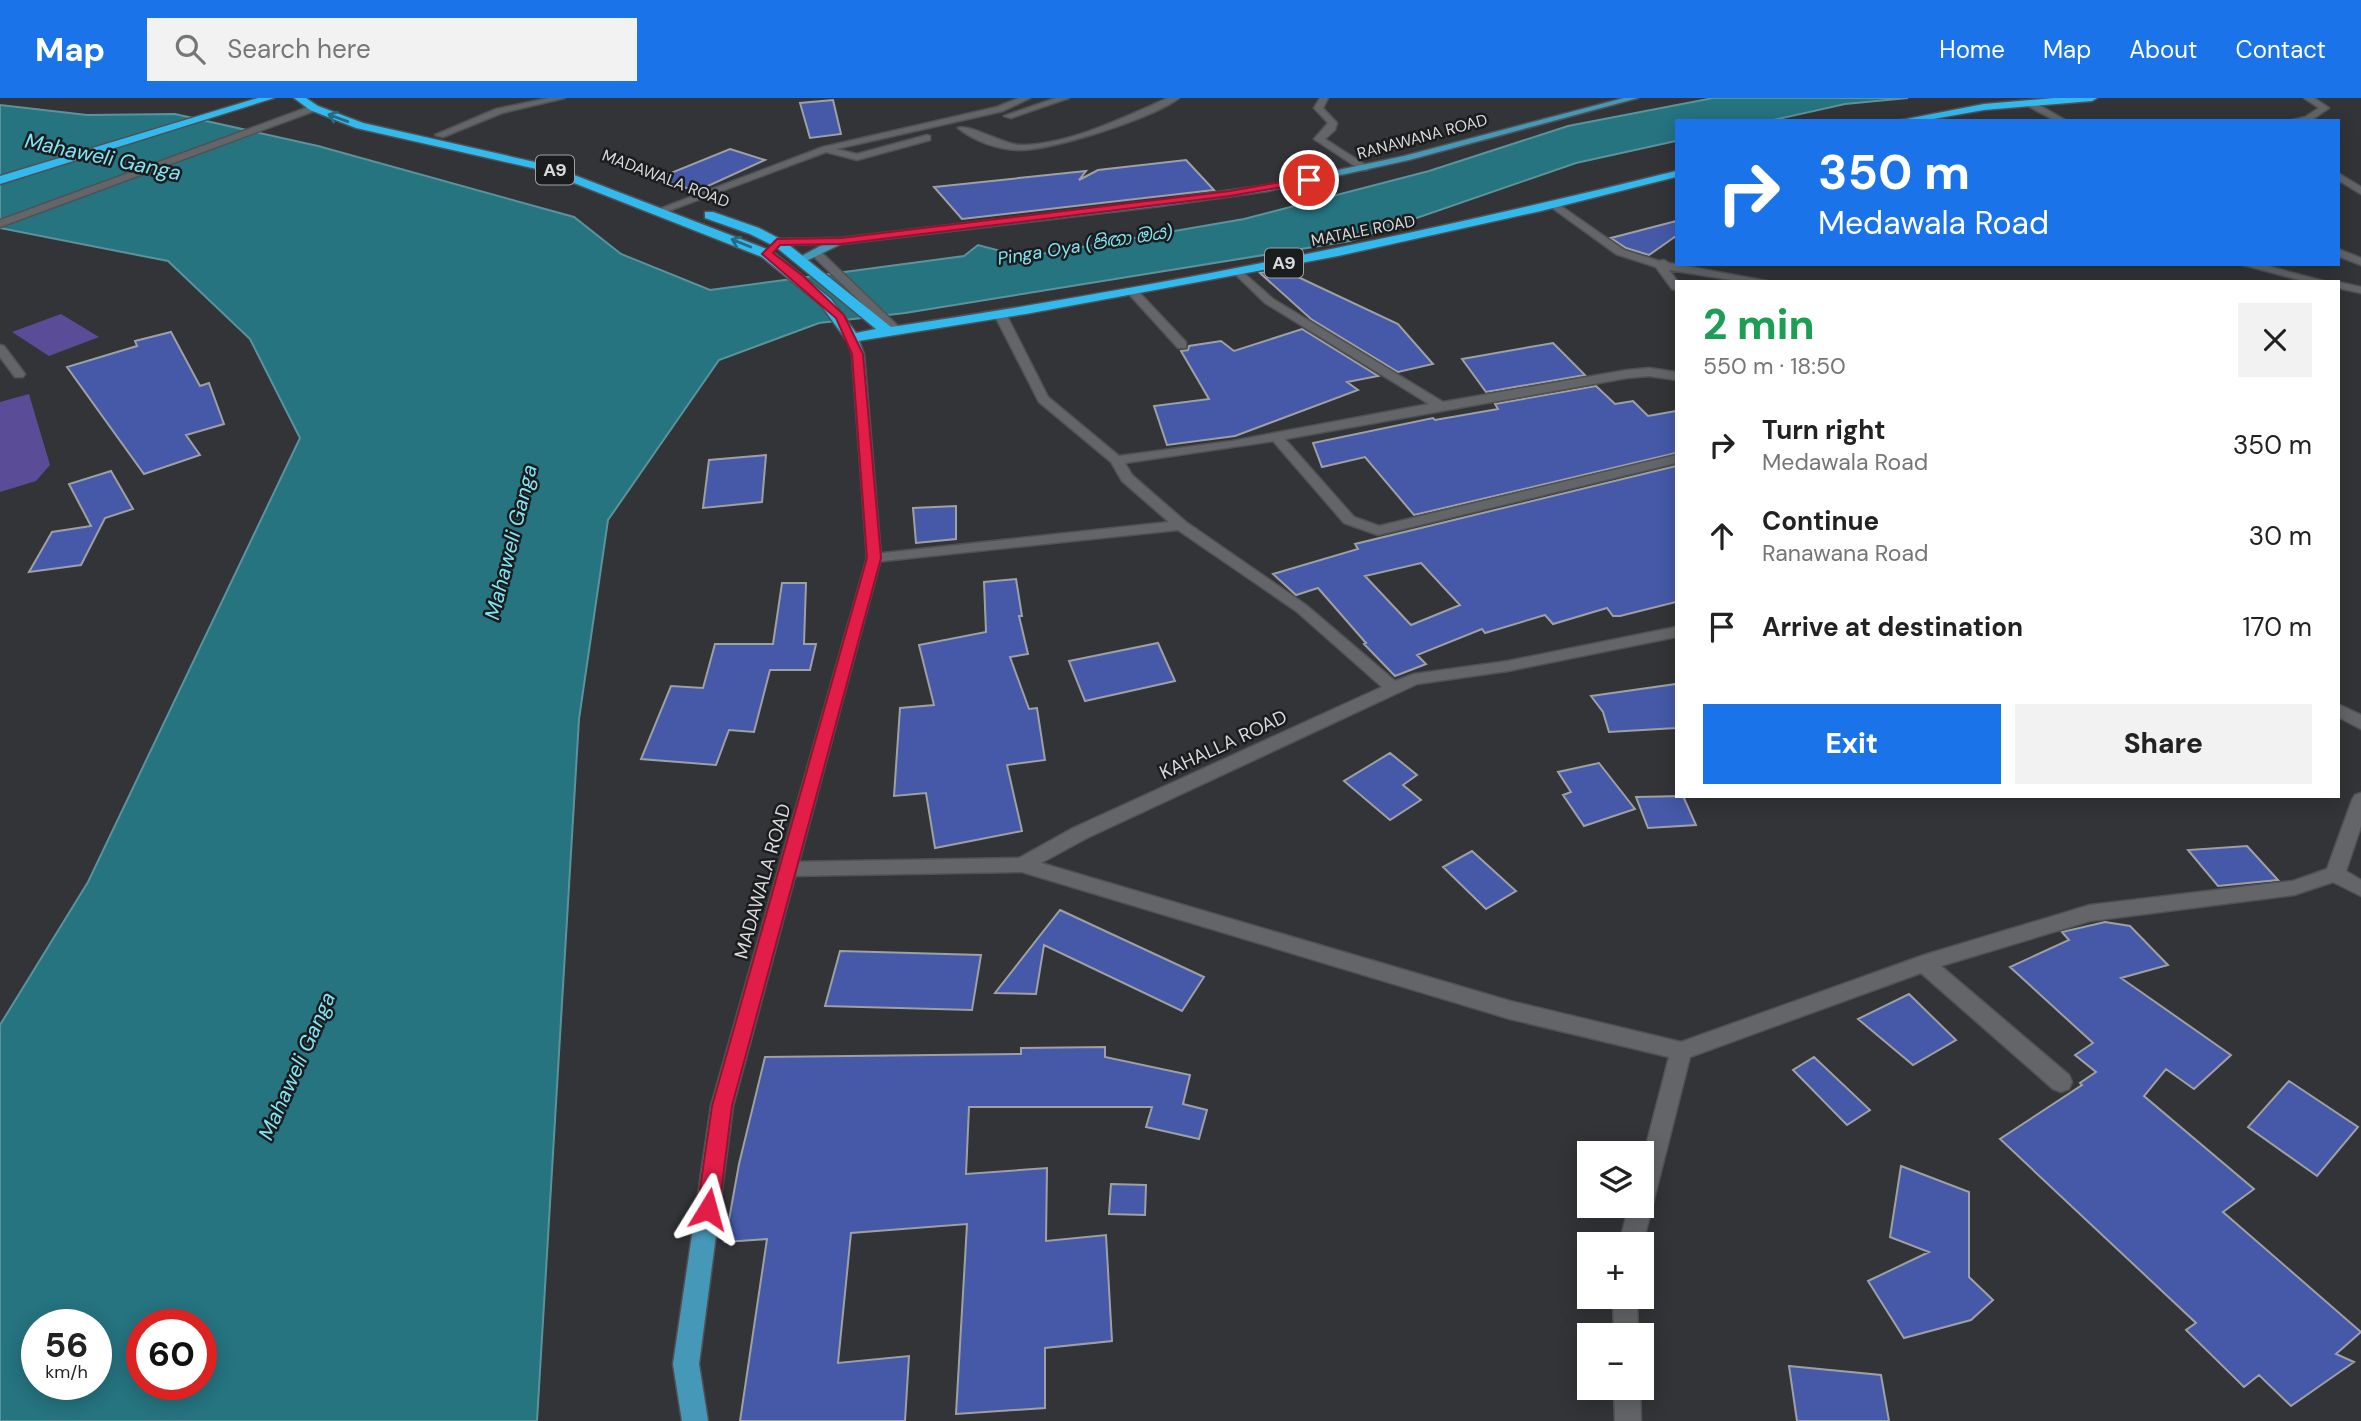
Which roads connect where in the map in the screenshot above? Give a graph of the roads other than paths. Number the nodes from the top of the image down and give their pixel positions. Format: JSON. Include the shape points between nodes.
{"nodes":[{"id":1,"x":239,"y":98,"type":"edge"},
{"id":2,"x":269,"y":98,"type":"edge"},
{"id":3,"x":327,"y":98,"type":"edge"},
{"id":4,"x":561,"y":98,"type":"edge"},
{"id":5,"x":1026,"y":98,"type":"edge"},
{"id":6,"x":1065,"y":98,"type":"edge"},
{"id":7,"x":1175,"y":98,"type":"edge"},
{"id":8,"x":1324,"y":98,"type":"edge"},
{"id":9,"x":1634,"y":98,"type":"edge"},
{"id":10,"x":2092,"y":98,"type":"edge"},
{"id":11,"x":2308,"y":98,"type":"edge"},
{"id":12,"x":255,"y":102,"type":"junction"},
{"id":13,"x":292,"y":102,"type":"edge"},
{"id":14,"x":2029,"y":103,"type":"junction"},
{"id":15,"x":314,"y":108,"type":"junction"},
{"id":16,"x":212,"y":110,"type":"junction"},
{"id":17,"x":1912,"y":119,"type":"edge"},
{"id":18,"x":2059,"y":119,"type":"edge"},
{"id":19,"x":2307,"y":119,"type":"edge"},
{"id":20,"x":963,"y":128,"type":"junction"},
{"id":21,"x":950,"y":132,"type":"dead end"},
{"id":22,"x":440,"y":135,"type":"junction"},
{"id":23,"x":936,"y":135,"type":"dead end"},
{"id":24,"x":826,"y":149,"type":"junction"},
{"id":25,"x":577,"y":166,"type":"dead end"},
{"id":26,"x":1364,"y":168,"type":"junction"},
{"id":27,"x":0,"y":172,"type":"edge"},
{"id":28,"x":1675,"y":174,"type":"edge"},
{"id":29,"x":2340,"y":177,"type":"edge"},
{"id":30,"x":0,"y":180,"type":"edge"},
{"id":31,"x":2361,"y":191,"type":"edge"},
{"id":32,"x":666,"y":198,"type":"dead end"},
{"id":33,"x":678,"y":203,"type":"junction"},
{"id":34,"x":1555,"y":205,"type":"junction"},
{"id":35,"x":659,"y":211,"type":"junction"},
{"id":36,"x":0,"y":225,"type":"edge"},
{"id":37,"x":841,"y":241,"type":"junction"},
{"id":38,"x":777,"y":242,"type":"junction"},
{"id":39,"x":816,"y":253,"type":"junction"},
{"id":40,"x":2340,"y":253,"type":"edge"},
{"id":41,"x":767,"y":254,"type":"junction"},
{"id":42,"x":1675,"y":258,"type":"edge"},
{"id":43,"x":802,"y":260,"type":"junction"},
{"id":44,"x":2361,"y":262,"type":"edge"},
{"id":45,"x":1660,"y":265,"type":"junction"},
{"id":46,"x":2254,"y":266,"type":"edge"},
{"id":47,"x":1238,"y":271,"type":"junction"},
{"id":48,"x":793,"y":273,"type":"junction"},
{"id":49,"x":826,"y":273,"type":"junction"},
{"id":50,"x":1754,"y":280,"type":"edge"},
{"id":51,"x":2313,"y":280,"type":"edge"},
{"id":52,"x":2340,"y":285,"type":"edge"},
{"id":53,"x":1675,"y":286,"type":"edge"},
{"id":54,"x":2361,"y":290,"type":"edge"},
{"id":55,"x":1132,"y":291,"type":"junction"},
{"id":56,"x":1000,"y":314,"type":"junction"},
{"id":57,"x":885,"y":325,"type":"junction"},
{"id":58,"x":1182,"y":345,"type":"dead end"},
{"id":59,"x":855,"y":346,"type":"junction"},
{"id":60,"x":0,"y":349,"type":"edge"},
{"id":61,"x":19,"y":374,"type":"dead end"},
{"id":62,"x":1675,"y":376,"type":"edge"},
{"id":63,"x":1441,"y":406,"type":"junction"},
{"id":64,"x":1276,"y":438,"type":"junction"},
{"id":65,"x":1675,"y":459,"type":"edge"},
{"id":66,"x":1116,"y":460,"type":"junction"},
{"id":67,"x":1181,"y":525,"type":"junction"},
{"id":68,"x":874,"y":558,"type":"junction"},
{"id":69,"x":1675,"y":632,"type":"edge"},
{"id":70,"x":1395,"y":690,"type":"junction"},
{"id":71,"x":2340,"y":711,"type":"edge"},
{"id":72,"x":2361,"y":723,"type":"edge"},
{"id":73,"x":2361,"y":800,"type":"edge"},
{"id":74,"x":1023,"y":865,"type":"junction"},
{"id":75,"x":789,"y":869,"type":"junction"},
{"id":76,"x":2335,"y":874,"type":"junction"},
{"id":77,"x":2361,"y":889,"type":"edge"},
{"id":78,"x":1924,"y":963,"type":"junction"},
{"id":79,"x":1681,"y":1051,"type":"junction"},
{"id":80,"x":2061,"y":1082,"type":"dead end"},
{"id":81,"x":1654,"y":1155,"type":"edge"},
{"id":82,"x":1627,"y":1400,"type":"edge"},
{"id":83,"x":695,"y":1421,"type":"edge"},
{"id":84,"x":1628,"y":1421,"type":"edge"}],
"edges":[{"from":1,"to":16,"type":"highway"},
{"from":2,"to":12,"type":"highway"},
{"from":3,"to":22,"type":"highway","name":"MADAWALA ROAD","number":"A9","via":[[362,115]]},
{"from":4,"to":22,"type":"street","via":[[499,111]]},
{"from":5,"to":24,"type":"street","via":[[1000,110]]},
{"from":6,"to":20,"type":"street"},
{"from":7,"to":20,"type":"street","via":[[1122,120],[1026,147],[1004,146]]},
{"from":8,"to":26,"type":"street","via":[[1318,108],[1333,123],[1319,139]]},
{"from":9,"to":26,"type":"main road","name":"RANAWANA ROAD"},
{"from":10,"to":14,"type":"highway"},
{"from":11,"to":19,"type":"street","via":[[2325,108]]},
{"from":12,"to":13,"type":"highway"},
{"from":12,"to":16,"type":"highway"},
{"from":13,"to":15,"type":"highway","name":"MADAWALA ROAD","number":"A9"},
{"from":14,"to":17,"type":"highway"},
{"from":14,"to":18,"type":"street"},
{"from":35,"to":15,"type":"highway","name":"MADAWALA ROAD","number":"A9","one_way":true,"via":[[544,167],[368,128]]},
{"from":15,"to":36,"type":"street"},
{"from":16,"to":27,"type":"highway"},
{"from":16,"to":30,"type":"highway"},
{"from":20,"to":21,"type":"street"},
{"from":22,"to":25,"type":"highway","name":"MADAWALA ROAD","number":"A9"},
{"from":23,"to":24,"type":"street","via":[[857,157]]},
{"from":24,"to":33,"type":"street"},
{"from":26,"to":37,"type":"main road","name":"RANAWANA ROAD","via":[[1230,194]]},
{"from":28,"to":34,"type":"highway","name":"MATALE ROAD","number":"A9"},
{"from":29,"to":31,"type":"street"},
{"from":32,"to":33,"type":"highway","name":"MADAWALA ROAD"},
{"from":33,"to":35,"type":"street"},
{"from":33,"to":38,"type":"highway","name":"MADAWALA ROAD"},
{"from":34,"to":45,"type":"street","via":[[1620,252]]},
{"from":34,"to":47,"type":"highway","name":"MATALE ROAD","number":"A9"},
{"from":41,"to":35,"type":"highway","name":"MADAWALA ROAD","number":"A9","one_way":true},
{"from":37,"to":38,"type":"main road"},
{"from":37,"to":39,"type":"main road"},
{"from":38,"to":41,"type":"highway"},
{"from":38,"to":43,"type":"highway","name":"MADAWALA ROAD"},
{"from":39,"to":43,"type":"main road"},
{"from":39,"to":49,"type":"street"},
{"from":40,"to":44,"type":"street"},
{"from":41,"to":48,"type":"highway","name":"MADAWALA ROAD","number":"A9"},
{"from":42,"to":45,"type":"street"},
{"from":43,"to":48,"type":"highway"},
{"from":43,"to":49,"type":"highway","name":"MADAWALA ROAD"},
{"from":45,"to":50,"type":"street"},
{"from":45,"to":53,"type":"street"},
{"from":46,"to":51,"type":"street"},
{"from":47,"to":55,"type":"highway","name":"MATALE ROAD","number":"A9"},
{"from":47,"to":63,"type":"street","via":[[1269,301]]},
{"from":48,"to":59,"type":"highway","name":"MADAWALA ROAD","number":"A9","via":[[841,317]]},
{"from":49,"to":57,"type":"highway","name":"MADAWALA ROAD","via":[[849,304]]},
{"from":52,"to":54,"type":"street"},
{"from":55,"to":56,"type":"highway","name":"MATALE ROAD","number":"A9"},
{"from":55,"to":58,"type":"street"},
{"from":56,"to":57,"type":"highway","name":"MATALE ROAD","number":"A9"},
{"from":56,"to":66,"type":"street","via":[[1043,399]]},
{"from":57,"to":59,"type":"highway","name":"MATALE ROAD"},
{"from":59,"to":68,"type":"main road","name":"MADAWALA ROAD"},
{"from":60,"to":61,"type":"street"},
{"from":62,"to":63,"type":"street","via":[[1627,374]]},
{"from":63,"to":64,"type":"street"},
{"from":64,"to":65,"type":"street","via":[[1349,520],[1378,531]]},
{"from":64,"to":66,"type":"street"},
{"from":66,"to":67,"type":"street","via":[[1127,478]]},
{"from":67,"to":68,"type":"street"},
{"from":67,"to":70,"type":"street","via":[[1301,608]]},
{"from":68,"to":75,"type":"main road","name":"MADAWALA ROAD"},
{"from":69,"to":70,"type":"street","name":"KAHALLA ROAD","via":[[1508,666],[1414,679]]},
{"from":70,"to":74,"type":"street","name":"KAHALLA ROAD","via":[[1080,833]]},
{"from":71,"to":72,"type":"street"},
{"from":73,"to":76,"type":"street"},
{"from":74,"to":75,"type":"street","name":"KAHALLA ROAD"},
{"from":74,"to":79,"type":"street","via":[[1510,1010]]},
{"from":75,"to":83,"type":"main road","name":"MADAWALA ROAD","via":[[722,1106],[686,1364]]},
{"from":76,"to":77,"type":"street"},
{"from":76,"to":78,"type":"street","via":[[2294,888],[2090,913]]},
{"from":78,"to":79,"type":"street"},
{"from":78,"to":80,"type":"street"},
{"from":79,"to":81,"type":"street"},
{"from":82,"to":84,"type":"street"}]}
